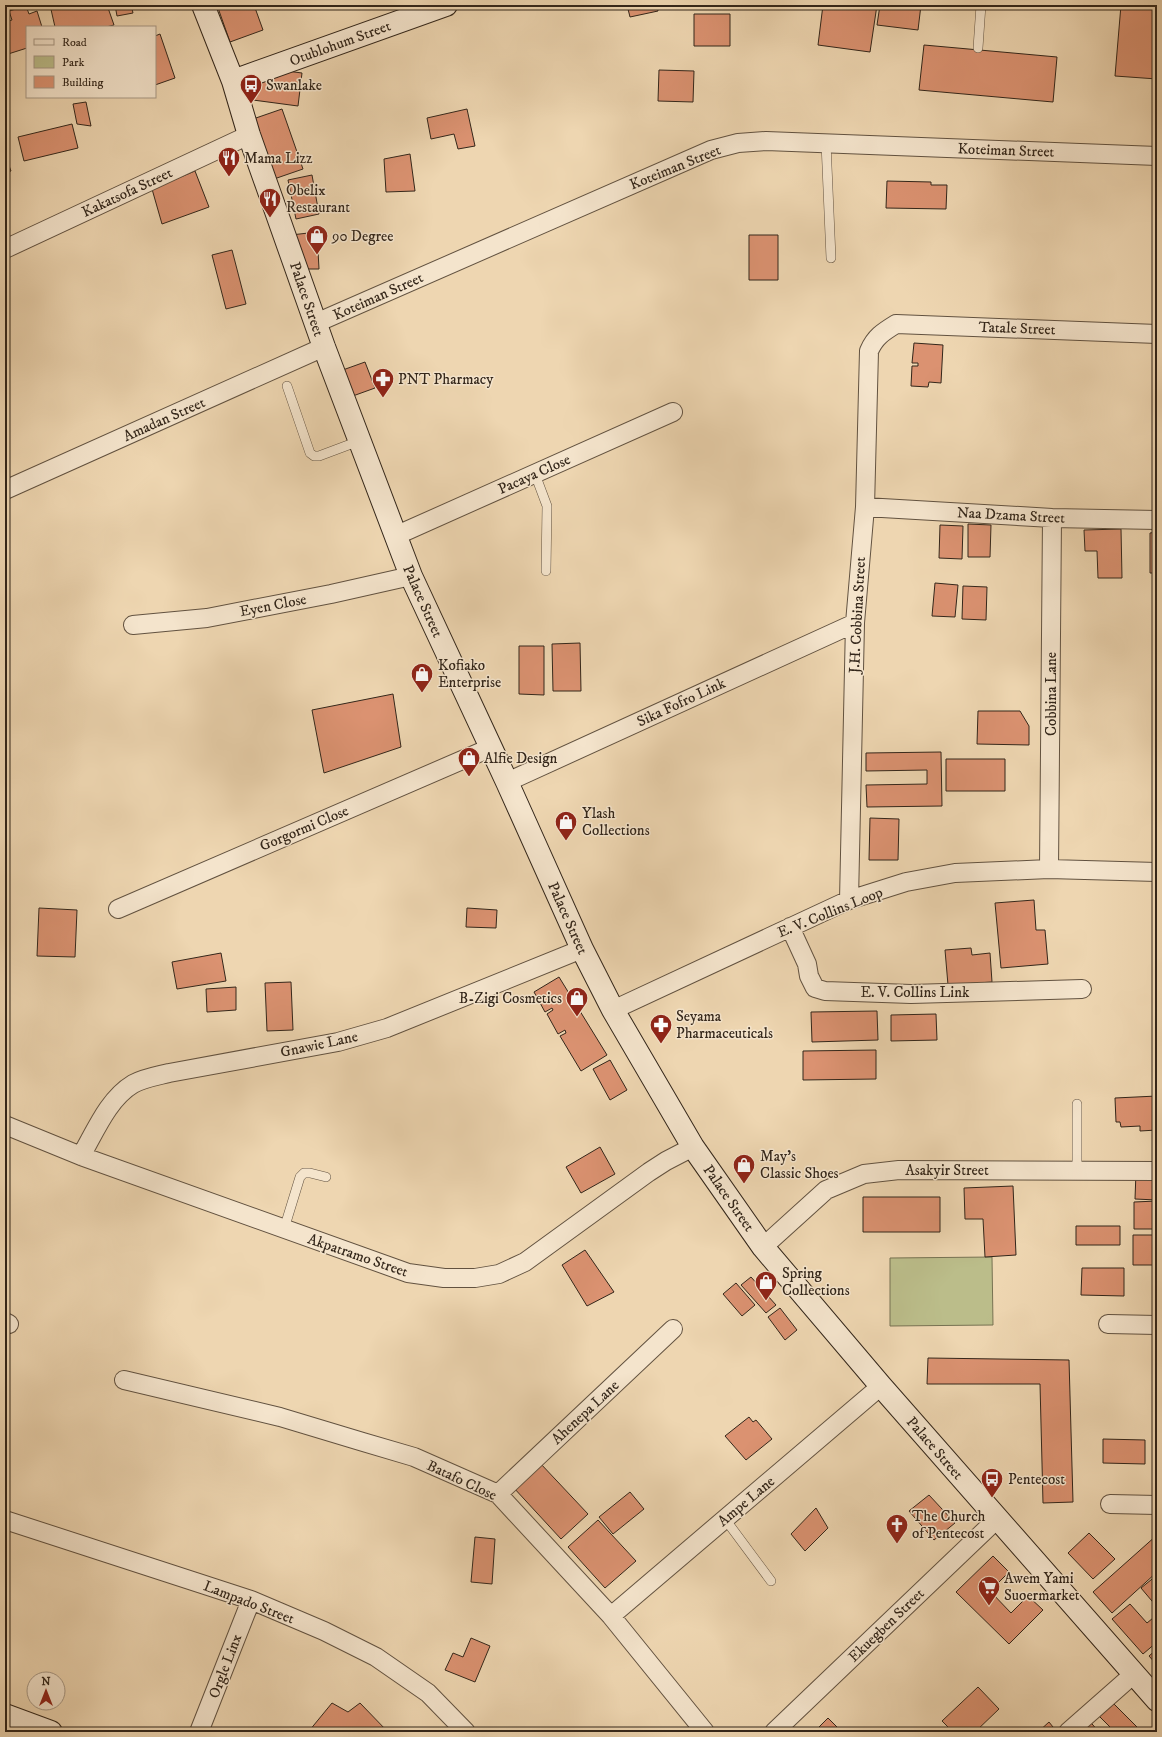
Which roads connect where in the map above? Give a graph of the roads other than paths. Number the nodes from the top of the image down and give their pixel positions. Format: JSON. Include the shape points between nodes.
{"nodes":[{"id":1,"x":203,"y":5,"type":"edge"},
{"id":2,"x":446,"y":5,"type":"edge"},
{"id":3,"x":981,"y":5,"type":"edge"},
{"id":4,"x":978,"y":48,"type":"dead end"},
{"id":5,"x":233,"y":81,"type":"junction"},
{"id":6,"x":249,"y":136,"type":"junction"},
{"id":7,"x":826,"y":143,"type":"junction"},
{"id":8,"x":1157,"y":156,"type":"edge"},
{"id":9,"x":5,"y":249,"type":"edge"},
{"id":10,"x":831,"y":258,"type":"dead end"},
{"id":11,"x":316,"y":324,"type":"junction"},
{"id":12,"x":879,"y":334,"type":"joint"},
{"id":13,"x":1157,"y":334,"type":"edge"},
{"id":14,"x":324,"y":347,"type":"junction"},
{"id":15,"x":287,"y":386,"type":"dead end"},
{"id":16,"x":673,"y":412,"type":"dead end"},
{"id":17,"x":359,"y":441,"type":"junction"},
{"id":18,"x":536,"y":474,"type":"junction"},
{"id":19,"x":5,"y":490,"type":"edge"},
{"id":20,"x":865,"y":507,"type":"junction"},
{"id":21,"x":1052,"y":518,"type":"junction"},
{"id":22,"x":1157,"y":520,"type":"edge"},
{"id":23,"x":395,"y":536,"type":"junction"},
{"id":24,"x":546,"y":571,"type":"dead end"},
{"id":25,"x":411,"y":576,"type":"junction"},
{"id":26,"x":855,"y":622,"type":"junction"},
{"id":27,"x":133,"y":625,"type":"dead end"},
{"id":28,"x":490,"y":748,"type":"junction"},
{"id":29,"x":507,"y":782,"type":"junction"},
{"id":30,"x":1049,"y":870,"type":"junction"},
{"id":31,"x":1157,"y":872,"type":"edge"},
{"id":32,"x":850,"y":900,"type":"junction"},
{"id":33,"x":118,"y":908,"type":"dead end"},
{"id":34,"x":790,"y":927,"type":"junction"},
{"id":35,"x":582,"y":950,"type":"junction"},
{"id":36,"x":1082,"y":988,"type":"dead end"},
{"id":37,"x":613,"y":1010,"type":"junction"},
{"id":38,"x":1077,"y":1104,"type":"dead end"},
{"id":39,"x":5,"y":1125,"type":"edge"},
{"id":40,"x":693,"y":1148,"type":"junction"},
{"id":41,"x":80,"y":1156,"type":"junction"},
{"id":42,"x":1077,"y":1170,"type":"junction"},
{"id":43,"x":1157,"y":1171,"type":"edge"},
{"id":44,"x":326,"y":1177,"type":"dead end"},
{"id":45,"x":284,"y":1229,"type":"junction"},
{"id":46,"x":763,"y":1247,"type":"junction"},
{"id":47,"x":1108,"y":1324,"type":"dead end"},
{"id":48,"x":1157,"y":1325,"type":"edge"},
{"id":49,"x":673,"y":1329,"type":"dead end"},
{"id":50,"x":124,"y":1380,"type":"dead end"},
{"id":51,"x":881,"y":1386,"type":"junction"},
{"id":52,"x":498,"y":1494,"type":"junction"},
{"id":53,"x":1110,"y":1504,"type":"dead end"},
{"id":54,"x":1157,"y":1505,"type":"edge"},
{"id":55,"x":725,"y":1519,"type":"junction"},
{"id":56,"x":997,"y":1519,"type":"junction"},
{"id":57,"x":5,"y":1520,"type":"edge"},
{"id":58,"x":771,"y":1581,"type":"dead end"},
{"id":59,"x":251,"y":1600,"type":"junction"},
{"id":60,"x":611,"y":1616,"type":"junction"},
{"id":61,"x":1135,"y":1673,"type":"junction"},
{"id":62,"x":1157,"y":1700,"type":"edge"},
{"id":63,"x":5,"y":1715,"type":"edge"},
{"id":64,"x":51,"y":1732,"type":"edge"},
{"id":65,"x":199,"y":1732,"type":"edge"},
{"id":66,"x":466,"y":1732,"type":"edge"},
{"id":67,"x":705,"y":1732,"type":"edge"},
{"id":68,"x":774,"y":1732,"type":"edge"},
{"id":69,"x":1068,"y":1732,"type":"edge"}],
"edges":[{"from":1,"to":5,"type":"street","name":"Palace Street"},
{"from":2,"to":5,"type":"street","name":"Otublohum Street"},
{"from":3,"to":4,"type":"lane"},
{"from":5,"to":6,"type":"street","name":"Palace Street"},
{"from":6,"to":9,"type":"street","name":"Kakatsofa Street"},
{"from":6,"to":11,"type":"street","name":"Palace Street"},
{"from":7,"to":8,"type":"street","name":"Koteiman Street"},
{"from":7,"to":10,"type":"lane"},
{"from":7,"to":11,"type":"street","name":"Koteiman Street","via":[[766,141],[738,143],[711,150]]},
{"from":11,"to":14,"type":"street","name":"Palace Street"},
{"from":12,"to":13,"type":"street","name":"Tatale Street","via":[[896,324]]},
{"from":12,"to":20,"type":"street","name":"J.H. Cobbina Street","via":[[869,351]]},
{"from":14,"to":17,"type":"street","name":"Palace Street"},
{"from":14,"to":19,"type":"street","name":"Amadan Street"},
{"from":15,"to":17,"type":"lane","via":[[310,452],[314,456]]},
{"from":16,"to":18,"type":"street","name":"Pacaya Close"},
{"from":17,"to":23,"type":"street","name":"Palace Street"},
{"from":18,"to":23,"type":"street","name":"Pacaya Close"},
{"from":18,"to":24,"type":"lane","via":[[546,506]]},
{"from":20,"to":21,"type":"street","name":"Naa Dzama Street"},
{"from":20,"to":26,"type":"street","name":"J.H. Cobbina Street"},
{"from":21,"to":22,"type":"street","name":"Naa Dzama Street"},
{"from":21,"to":30,"type":"street","name":"Cobbina Lane"},
{"from":23,"to":25,"type":"street","name":"Palace Street"},
{"from":25,"to":27,"type":"street","name":"Eyen Close","via":[[207,618]]},
{"from":25,"to":28,"type":"street","name":"Palace Street"},
{"from":26,"to":29,"type":"street","name":"Sika Fofro Link"},
{"from":26,"to":32,"type":"street","name":"J.H. Cobbina Street"},
{"from":28,"to":29,"type":"street","name":"Palace Street"},
{"from":28,"to":33,"type":"street","name":"Gorgormi Close"},
{"from":29,"to":35,"type":"street","name":"Palace Street"},
{"from":30,"to":31,"type":"street","name":"E. V. Collins Loop"},
{"from":30,"to":32,"type":"street","name":"E. V. Collins Loop","via":[[955,872],[906,882]]},
{"from":32,"to":34,"type":"street","name":"E. V. Collins Loop"},
{"from":34,"to":36,"type":"street","name":"E. V. Collins Link","via":[[815,988],[825,991],[910,994]]},
{"from":34,"to":37,"type":"street","name":"E. V. Collins Loop"},
{"from":35,"to":37,"type":"street","name":"Palace Street"},
{"from":35,"to":41,"type":"street","name":"Gnawie Lane","via":[[387,1028],[338,1042],[151,1077],[134,1084],[120,1095]]},
{"from":37,"to":40,"type":"street","name":"Palace Street"},
{"from":38,"to":42,"type":"lane"},
{"from":39,"to":41,"type":"street","name":"Akpatramo Street"},
{"from":40,"to":45,"type":"street","name":"Akpatramo Street","via":[[649,1172],[525,1262],[499,1274],[444,1278],[408,1273]]},
{"from":40,"to":46,"type":"street","name":"Palace Street"},
{"from":41,"to":45,"type":"street","name":"Akpatramo Street"},
{"from":42,"to":43,"type":"street","name":"Asakyir Street"},
{"from":42,"to":46,"type":"street","name":"Asakyir Street","via":[[899,1170],[864,1174],[826,1190]]},
{"from":44,"to":45,"type":"lane","via":[[304,1173],[300,1177]]},
{"from":46,"to":51,"type":"street","name":"Palace Street"},
{"from":47,"to":48,"type":"street"},
{"from":49,"to":52,"type":"street","name":"Ahenepa Lane"},
{"from":50,"to":52,"type":"street","name":"Batafo Close","via":[[280,1417],[414,1457]]},
{"from":51,"to":55,"type":"street","name":"Ampe Lane"},
{"from":51,"to":56,"type":"street","name":"Palace Street"},
{"from":52,"to":60,"type":"street","name":"Batafo Close"},
{"from":53,"to":54,"type":"street"},
{"from":55,"to":58,"type":"lane"},
{"from":55,"to":60,"type":"street","name":"Ampe Lane"},
{"from":56,"to":61,"type":"street","name":"Palace Street"},
{"from":56,"to":68,"type":"street","name":"Ekuegben Street"},
{"from":57,"to":59,"type":"street","name":"Lampado Street"},
{"from":59,"to":65,"type":"street","name":"Orgle Linx"},
{"from":59,"to":66,"type":"street","name":"Lampado Street","via":[[376,1658],[428,1693]]},
{"from":60,"to":67,"type":"street","name":"Batafo Close"},
{"from":61,"to":62,"type":"street","name":"Palace Street"},
{"from":61,"to":69,"type":"street"},
{"from":63,"to":64,"type":"street"}]}
